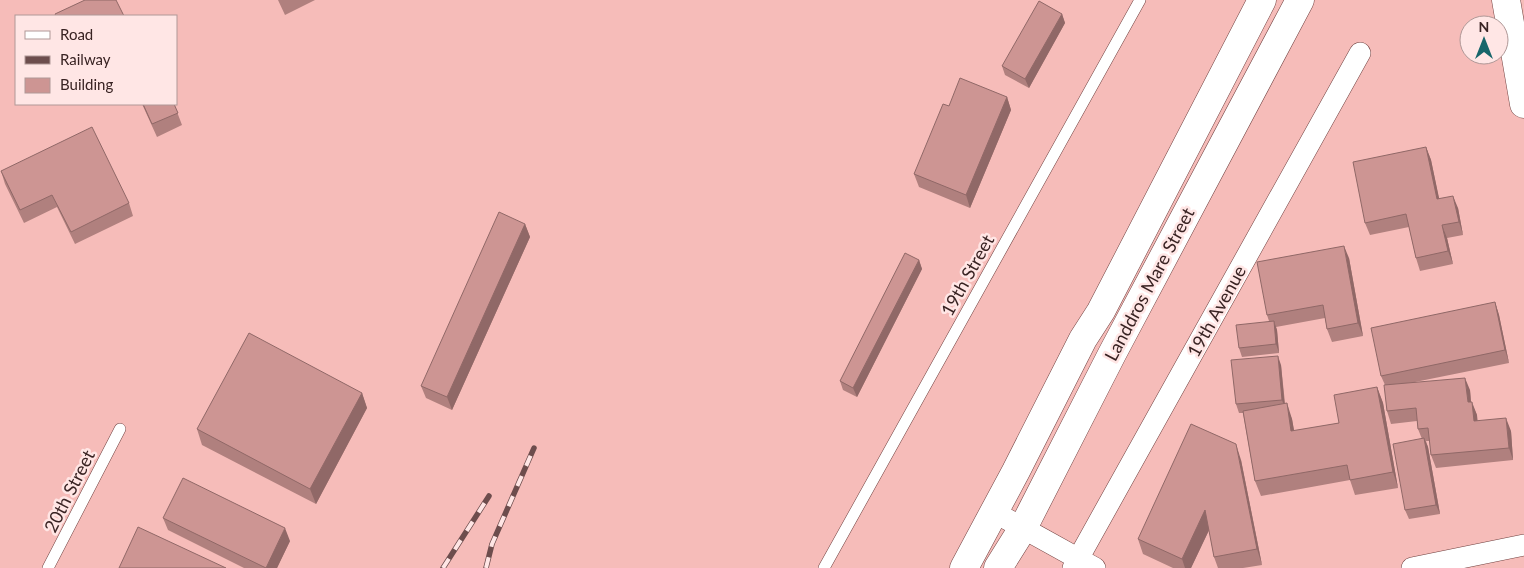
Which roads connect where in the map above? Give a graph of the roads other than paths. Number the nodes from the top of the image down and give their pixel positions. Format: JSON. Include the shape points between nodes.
{"nodes":[{"id":1,"x":1140,"y":0,"type":"edge"},
{"id":2,"x":1262,"y":0,"type":"edge"},
{"id":3,"x":1300,"y":0,"type":"edge"},
{"id":4,"x":1506,"y":0,"type":"edge"},
{"id":5,"x":1360,"y":53,"type":"dead end"},
{"id":6,"x":1524,"y":104,"type":"edge"},
{"id":7,"x":120,"y":429,"type":"dead end"},
{"id":8,"x":994,"y":512,"type":"junction"},
{"id":9,"x":1023,"y":528,"type":"junction"},
{"id":10,"x":1524,"y":545,"type":"edge"},
{"id":11,"x":1082,"y":565,"type":"edge"},
{"id":12,"x":48,"y":568,"type":"edge"},
{"id":13,"x":824,"y":568,"type":"edge"},
{"id":14,"x":964,"y":568,"type":"edge"},
{"id":15,"x":998,"y":568,"type":"edge"},
{"id":16,"x":1412,"y":568,"type":"edge"}],
"edges":[{"from":1,"to":13,"type":"lane","name":"19th Street"},
{"from":2,"to":8,"type":"main road","name":"Landdros Mare Street"},
{"from":3,"to":9,"type":"main road","name":"Landdros Mare Street"},
{"from":4,"to":6,"type":"main road"},
{"from":5,"to":11,"type":"street","name":"19th Avenue"},
{"from":7,"to":12,"type":"lane","name":"20th Street"},
{"from":8,"to":9,"type":"street"},
{"from":8,"to":14,"type":"main road","name":"Landdros Mare Street"},
{"from":9,"to":11,"type":"street"},
{"from":9,"to":15,"type":"main road","name":"Landdros Mare Street"},
{"from":10,"to":16,"type":"street"}]}
